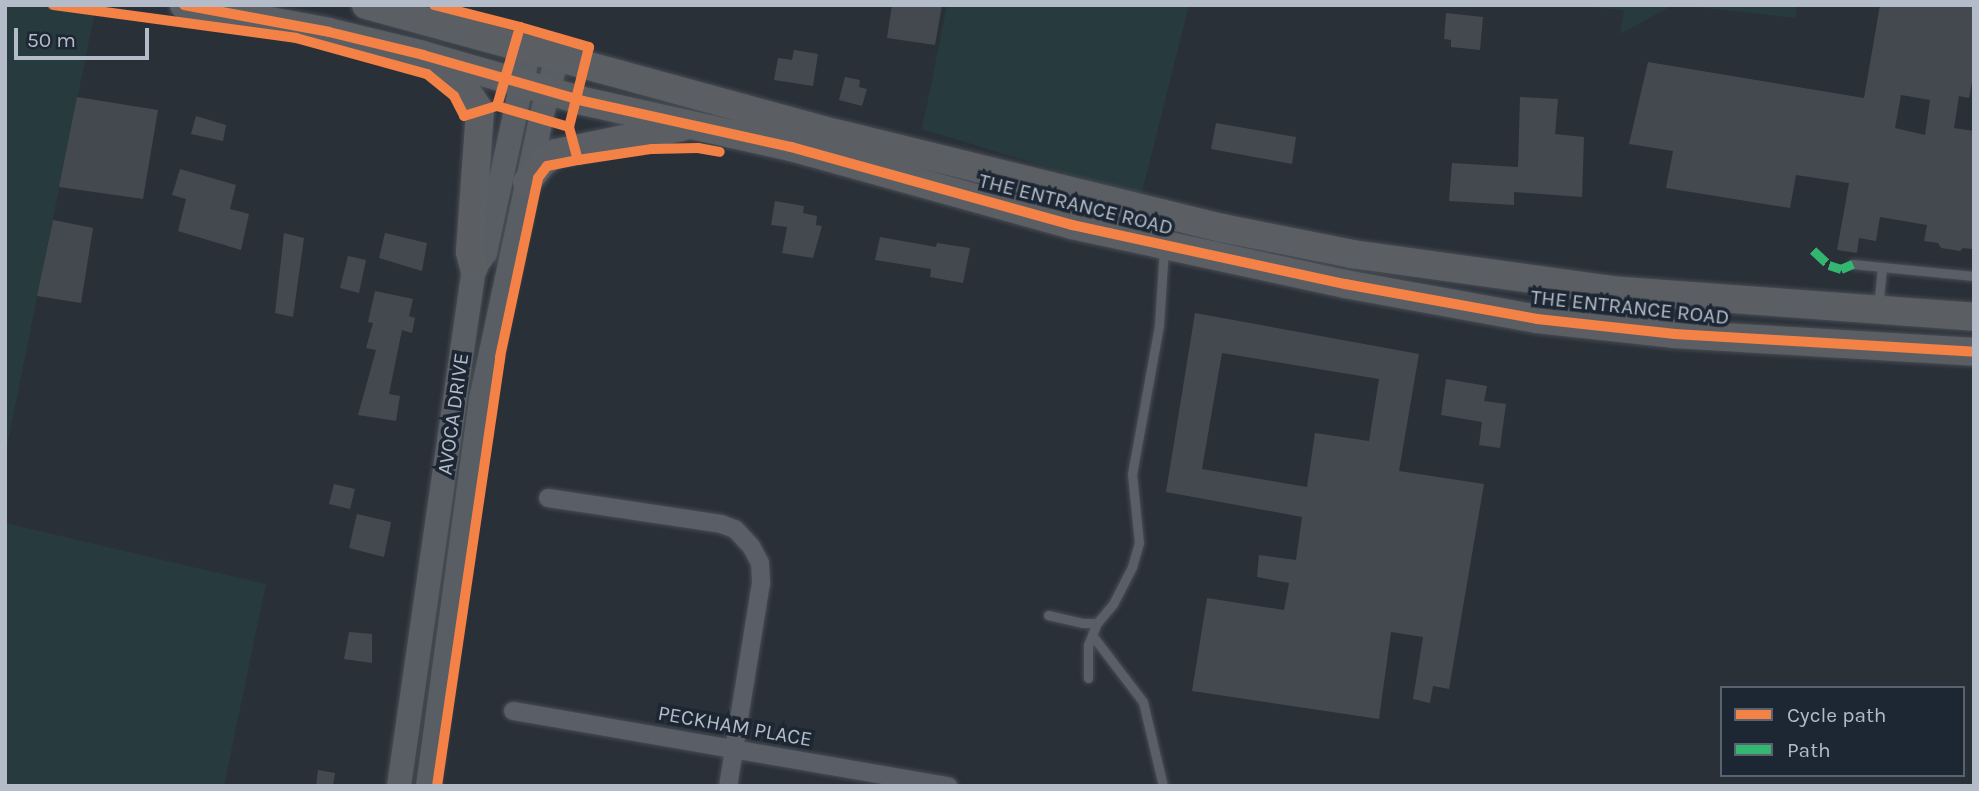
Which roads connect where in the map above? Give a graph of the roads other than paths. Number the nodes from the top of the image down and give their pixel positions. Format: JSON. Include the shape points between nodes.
{"nodes":[{"id":1,"x":184,"y":5,"type":"edge"},
{"id":2,"x":366,"y":5,"type":"edge"},
{"id":3,"x":529,"y":49,"type":"junction"},
{"id":4,"x":423,"y":55,"type":"junction"},
{"id":5,"x":557,"y":57,"type":"junction"},
{"id":6,"x":521,"y":83,"type":"junction"},
{"id":7,"x":548,"y":91,"type":"junction"},
{"id":8,"x":695,"y":124,"type":"junction"},
{"id":9,"x":527,"y":182,"type":"junction"},
{"id":10,"x":1164,"y":246,"type":"junction"},
{"id":11,"x":1853,"y":264,"type":"dead end"},
{"id":12,"x":1882,"y":267,"type":"junction"},
{"id":13,"x":474,"y":268,"type":"junction"},
{"id":14,"x":1974,"y":276,"type":"edge"},
{"id":15,"x":1878,"y":310,"type":"junction"},
{"id":16,"x":1974,"y":317,"type":"edge"},
{"id":17,"x":1974,"y":352,"type":"edge"},
{"id":18,"x":548,"y":498,"type":"dead end"},
{"id":19,"x":1048,"y":615,"type":"dead end"},
{"id":20,"x":1097,"y":623,"type":"junction"},
{"id":21,"x":1092,"y":635,"type":"junction"},
{"id":22,"x":1088,"y":678,"type":"dead end"},
{"id":23,"x":513,"y":711,"type":"dead end"},
{"id":24,"x":733,"y":749,"type":"junction"},
{"id":25,"x":399,"y":786,"type":"edge"},
{"id":26,"x":428,"y":786,"type":"edge"},
{"id":27,"x":728,"y":786,"type":"edge"},
{"id":28,"x":949,"y":786,"type":"edge"},
{"id":29,"x":1163,"y":786,"type":"edge"}],
"edges":[{"from":1,"to":4,"type":"highway","name":"THE ENTRANCE ROAD"},
{"from":2,"to":3,"type":"highway","name":"THE ENTRANCE ROAD"},
{"from":3,"to":5,"type":"highway","name":"THE ENTRANCE ROAD"},
{"from":3,"to":6,"type":"main road","name":"AVOCA DRIVE"},
{"from":4,"to":6,"type":"highway","name":"THE ENTRANCE ROAD"},
{"from":4,"to":13,"type":"highway","via":[[459,80],[480,111],[470,252]]},
{"from":5,"to":7,"type":"main road","name":"AVOCA DRIVE"},
{"from":5,"to":15,"type":"highway","name":"THE ENTRANCE ROAD","via":[[1081,195],[1352,254],[1610,290]]},
{"from":6,"to":7,"type":"highway","name":"THE ENTRANCE ROAD"},
{"from":6,"to":13,"type":"main road","name":"AVOCA DRIVE","via":[[485,254]]},
{"from":7,"to":8,"type":"highway","name":"THE ENTRANCE ROAD"},
{"from":7,"to":9,"type":"main road","name":"AVOCA DRIVE"},
{"from":8,"to":9,"type":"highway","via":[[556,153]]},
{"from":8,"to":10,"type":"highway","name":"THE ENTRANCE ROAD"},
{"from":9,"to":26,"type":"main road","name":"AVOCA DRIVE","via":[[481,399]]},
{"from":10,"to":17,"type":"highway","name":"THE ENTRANCE ROAD","via":[[1537,319],[1675,334]]},
{"from":10,"to":20,"type":"lane","via":[[1159,325],[1132,474],[1139,543],[1113,604]]},
{"from":11,"to":12,"type":"lane"},
{"from":12,"to":14,"type":"lane"},
{"from":12,"to":15,"type":"lane"},
{"from":13,"to":25,"type":"main road","name":"AVOCA DRIVE"},
{"from":15,"to":16,"type":"highway","name":"THE ENTRANCE ROAD"},
{"from":18,"to":24,"type":"street","via":[[721,524],[735,529],[751,545],[760,563],[761,583]]},
{"from":19,"to":20,"type":"lane"},
{"from":20,"to":21,"type":"lane"},
{"from":21,"to":22,"type":"lane"},
{"from":21,"to":29,"type":"lane","via":[[1143,702]]},
{"from":23,"to":24,"type":"street","name":"PECKHAM PLACE"},
{"from":24,"to":27,"type":"street"},
{"from":24,"to":28,"type":"street","name":"PECKHAM PLACE"}]}
